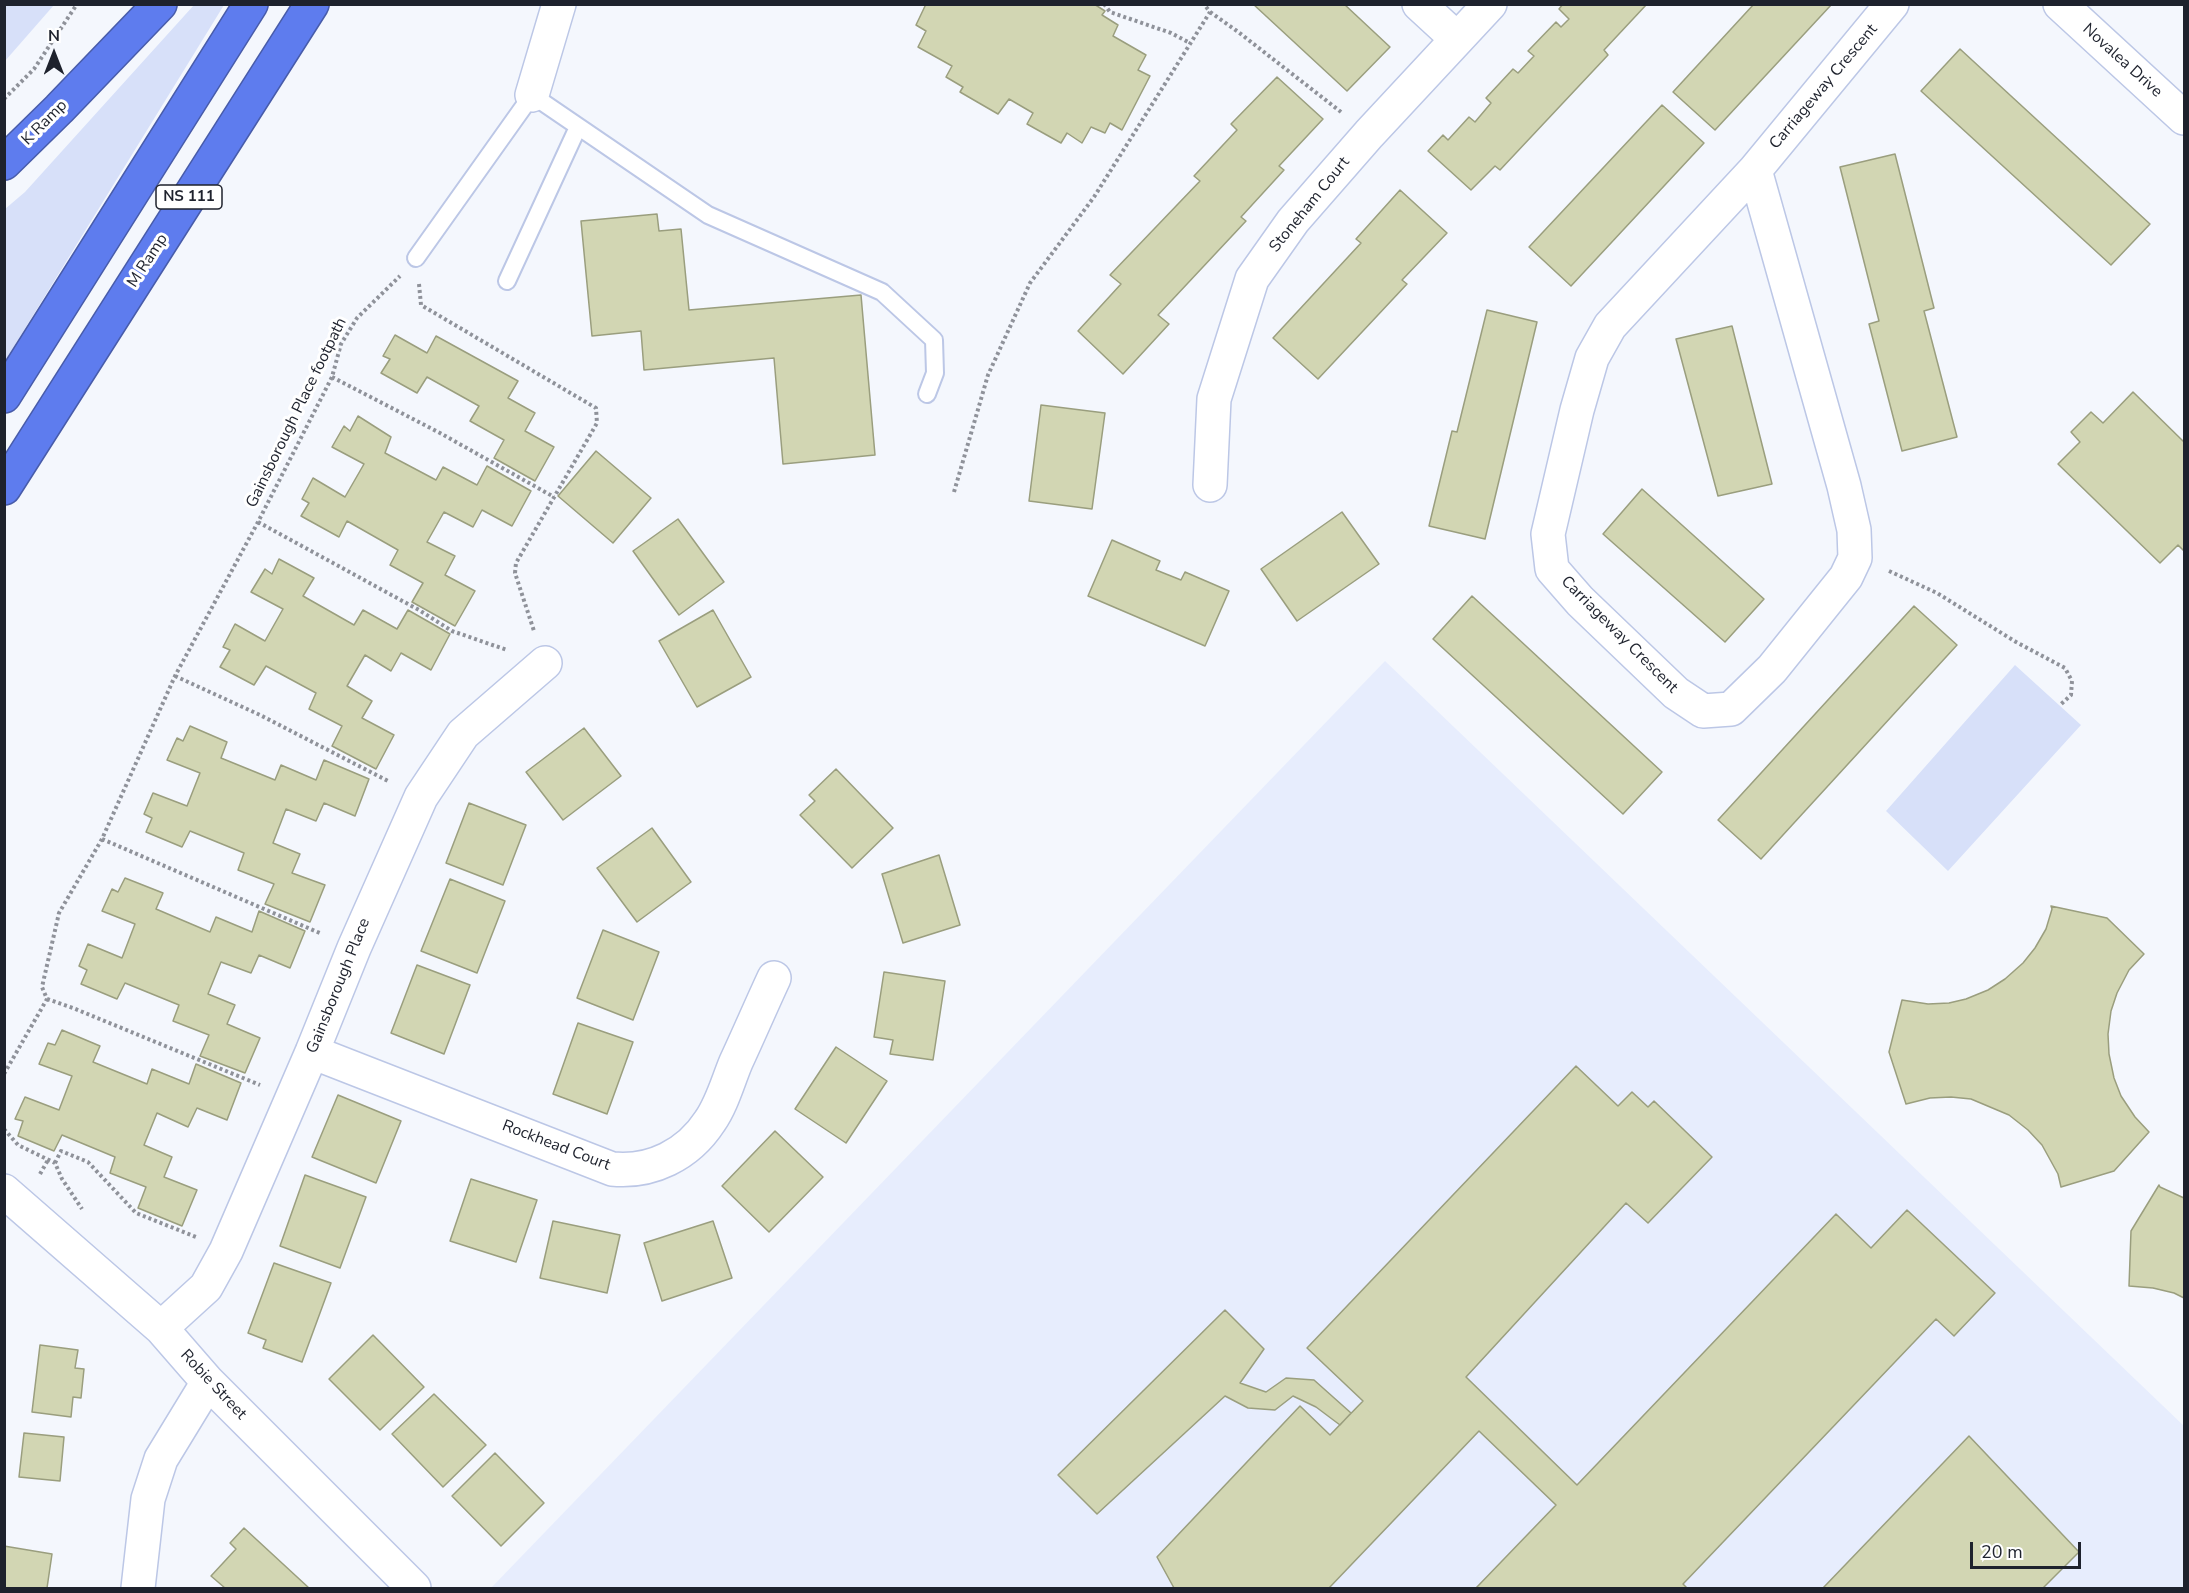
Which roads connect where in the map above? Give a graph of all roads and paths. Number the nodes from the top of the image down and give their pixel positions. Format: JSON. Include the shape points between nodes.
{"nodes":[{"id":1,"x":77,"y":4,"type":"edge"},
{"id":2,"x":160,"y":4,"type":"edge"},
{"id":3,"x":251,"y":4,"type":"edge"},
{"id":4,"x":312,"y":4,"type":"edge"},
{"id":5,"x":559,"y":4,"type":"edge"},
{"id":6,"x":1104,"y":4,"type":"edge"},
{"id":7,"x":1204,"y":4,"type":"edge"},
{"id":8,"x":1419,"y":4,"type":"edge"},
{"id":9,"x":1490,"y":4,"type":"edge"},
{"id":10,"x":1892,"y":4,"type":"edge"},
{"id":11,"x":2060,"y":4,"type":"edge"},
{"id":12,"x":1210,"y":12,"type":"junction"},
{"id":13,"x":1457,"y":39,"type":"junction"},
{"id":14,"x":1190,"y":43,"type":"junction"},
{"id":15,"x":532,"y":95,"type":"junction"},
{"id":16,"x":4,"y":99,"type":"edge"},
{"id":17,"x":2184,"y":118,"type":"edge"},
{"id":18,"x":578,"y":127,"type":"junction"},
{"id":19,"x":1369,"y":134,"type":"junction"},
{"id":20,"x":4,"y":163,"type":"edge"},
{"id":21,"x":1755,"y":170,"type":"junction"},
{"id":22,"x":416,"y":258,"type":"junction"},
{"id":23,"x":507,"y":281,"type":"dead end"},
{"id":24,"x":332,"y":376,"type":"junction"},
{"id":25,"x":927,"y":394,"type":"dead end"},
{"id":26,"x":4,"y":396,"type":"edge"},
{"id":27,"x":1210,"y":485,"type":"dead end"},
{"id":28,"x":4,"y":488,"type":"edge"},
{"id":29,"x":954,"y":492,"type":"dead end"},
{"id":30,"x":554,"y":497,"type":"junction"},
{"id":31,"x":258,"y":522,"type":"junction"},
{"id":32,"x":1855,"y":558,"type":"junction"},
{"id":33,"x":545,"y":663,"type":"junction"},
{"id":34,"x":175,"y":676,"type":"junction"},
{"id":35,"x":2060,"y":705,"type":"dead end"},
{"id":36,"x":367,"y":771,"type":"dead end"},
{"id":37,"x":102,"y":839,"type":"junction"},
{"id":38,"x":300,"y":924,"type":"dead end"},
{"id":39,"x":774,"y":978,"type":"dead end"},
{"id":40,"x":46,"y":999,"type":"junction"},
{"id":41,"x":312,"y":1053,"type":"junction"},
{"id":42,"x":4,"y":1074,"type":"edge"},
{"id":43,"x":244,"y":1078,"type":"dead end"},
{"id":44,"x":4,"y":1128,"type":"edge"},
{"id":45,"x":4,"y":1191,"type":"edge"},
{"id":46,"x":181,"y":1230,"type":"dead end"},
{"id":47,"x":161,"y":1328,"type":"junction"},
{"id":48,"x":208,"y":1382,"type":"junction"},
{"id":49,"x":138,"y":1588,"type":"edge"},
{"id":50,"x":414,"y":1588,"type":"edge"}],
"edges":[{"from":1,"to":16,"type":"path","via":[[34,69]]},
{"from":2,"to":20,"type":"highway","name":"K Ramp"},
{"from":3,"to":26,"type":"highway"},
{"from":4,"to":28,"type":"highway","name":"M Ramp","number":"NS 111"},
{"from":5,"to":15,"type":"street"},
{"from":6,"to":14,"type":"path","via":[[1110,12]]},
{"from":7,"to":12,"type":"path"},
{"from":8,"to":13,"type":"street"},
{"from":9,"to":13,"type":"street","name":"Stoneham Court"},
{"from":10,"to":21,"type":"street","name":"Carriageway Crescent"},
{"from":11,"to":17,"type":"street","name":"Novalea Drive"},
{"from":12,"to":14,"type":"path"},
{"from":12,"to":19,"type":"path"},
{"from":13,"to":19,"type":"street","name":"Stoneham Court"},
{"from":14,"to":29,"type":"path","via":[[1094,197],[1030,283],[988,375]]},
{"from":15,"to":18,"type":"lane"},
{"from":15,"to":22,"type":"lane"},
{"from":18,"to":23,"type":"lane"},
{"from":18,"to":25,"type":"lane","via":[[708,215],[882,292],[934,340],[935,373]]},
{"from":19,"to":27,"type":"street","name":"Stoneham Court","via":[[1293,221],[1252,279],[1214,399]]},
{"from":21,"to":32,"type":"street","via":[[1844,486],[1854,530]]},
{"from":21,"to":32,"type":"street","name":"Carriageway Crescent","via":[[1610,326],[1592,358],[1548,534],[1552,569],[1676,693],[1704,711],[1731,709],[1772,669],[1846,577]]},
{"from":22,"to":24,"type":"path","name":"Gainsborough Place footpath","via":[[357,318],[341,344]]},
{"from":22,"to":30,"type":"path","via":[[421,305],[596,408],[597,423]]},
{"from":24,"to":30,"type":"path"},
{"from":24,"to":31,"type":"path","name":"Gainsborough Place footpath"},
{"from":30,"to":33,"type":"path","via":[[516,562],[515,573]]},
{"from":31,"to":33,"type":"path","via":[[452,631]]},
{"from":31,"to":34,"type":"path","name":"Gainsborough Place footpath"},
{"from":32,"to":35,"type":"path","via":[[1936,593],[2065,668],[2072,681],[2071,695]]},
{"from":33,"to":41,"type":"street","name":"Gainsborough Place","via":[[463,734],[421,797]]},
{"from":34,"to":36,"type":"path"},
{"from":34,"to":37,"type":"path","name":"Gainsborough Place footpath"},
{"from":37,"to":38,"type":"path"},
{"from":37,"to":40,"type":"path","name":"Gainsborough Place footpath","via":[[59,912],[42,987]]},
{"from":39,"to":41,"type":"street","name":"Rockhead Court","via":[[710,1121],[688,1146],[652,1167],[612,1168]]},
{"from":40,"to":42,"type":"path","name":"Gainsborough Place footpath"},
{"from":40,"to":43,"type":"path"},
{"from":41,"to":47,"type":"street","name":"Gainsborough Place","via":[[226,1251],[206,1287]]},
{"from":44,"to":46,"type":"path","via":[[18,1145],[55,1163],[61,1151],[88,1162],[136,1213]]},
{"from":45,"to":47,"type":"street","name":"Robie Street"},
{"from":47,"to":48,"type":"street","name":"Robie Street"},
{"from":48,"to":49,"type":"street","via":[[161,1459],[148,1499]]},
{"from":48,"to":50,"type":"street","name":"Robie Street"}]}
